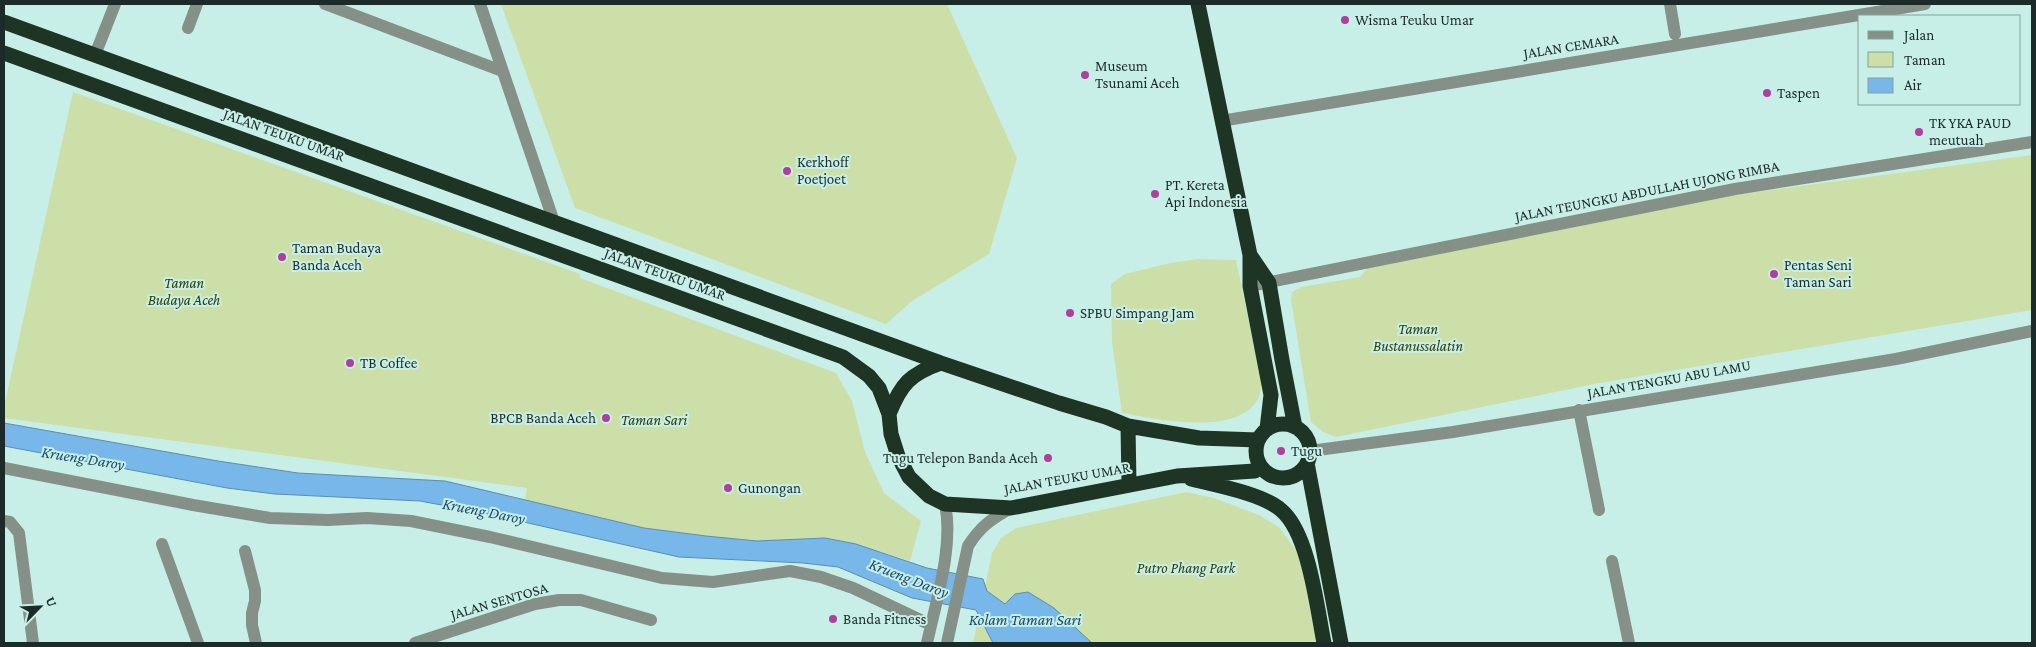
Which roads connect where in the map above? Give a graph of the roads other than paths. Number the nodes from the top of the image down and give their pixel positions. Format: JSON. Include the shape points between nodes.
{"nodes":[{"id":1,"x":115,"y":4,"type":"edge"},
{"id":2,"x":197,"y":4,"type":"edge"},
{"id":3,"x":325,"y":4,"type":"edge"},
{"id":4,"x":480,"y":4,"type":"edge"},
{"id":5,"x":1198,"y":4,"type":"edge"},
{"id":6,"x":1670,"y":4,"type":"edge"},
{"id":7,"x":1925,"y":4,"type":"edge"},
{"id":8,"x":1858,"y":15,"type":"edge"},
{"id":9,"x":1859,"y":15,"type":"edge"},
{"id":10,"x":4,"y":22,"type":"edge"},
{"id":11,"x":188,"y":28,"type":"dead end"},
{"id":12,"x":1675,"y":34,"type":"dead end"},
{"id":13,"x":4,"y":53,"type":"edge"},
{"id":14,"x":95,"y":55,"type":"junction"},
{"id":15,"x":502,"y":71,"type":"junction"},
{"id":16,"x":1221,"y":121,"type":"junction"},
{"id":17,"x":2032,"y":142,"type":"edge"},
{"id":18,"x":554,"y":222,"type":"junction"},
{"id":19,"x":1250,"y":255,"type":"junction"},
{"id":20,"x":1269,"y":283,"type":"junction"},
{"id":21,"x":1250,"y":286,"type":"junction"},
{"id":22,"x":2032,"y":331,"type":"edge"},
{"id":23,"x":941,"y":363,"type":"junction"},
{"id":24,"x":1579,"y":410,"type":"junction"},
{"id":25,"x":889,"y":414,"type":"junction"},
{"id":26,"x":1128,"y":426,"type":"junction"},
{"id":27,"x":1295,"y":427,"type":"junction"},
{"id":28,"x":1263,"y":434,"type":"junction"},
{"id":29,"x":1308,"y":457,"type":"junction"},
{"id":30,"x":4,"y":468,"type":"edge"},
{"id":31,"x":1255,"y":471,"type":"dead end"},
{"id":32,"x":1177,"y":476,"type":"junction"},
{"id":33,"x":1129,"y":485,"type":"junction"},
{"id":34,"x":945,"y":504,"type":"junction"},
{"id":35,"x":1011,"y":508,"type":"junction"},
{"id":36,"x":1599,"y":510,"type":"dead end"},
{"id":37,"x":5,"y":521,"type":"edge"},
{"id":38,"x":162,"y":544,"type":"dead end"},
{"id":39,"x":245,"y":551,"type":"dead end"},
{"id":40,"x":1612,"y":561,"type":"dead end"},
{"id":41,"x":651,"y":620,"type":"dead end"},
{"id":42,"x":931,"y":625,"type":"junction"},
{"id":43,"x":948,"y":639,"type":"edge"},
{"id":44,"x":33,"y":643,"type":"edge"},
{"id":45,"x":198,"y":643,"type":"edge"},
{"id":46,"x":256,"y":643,"type":"edge"},
{"id":47,"x":415,"y":643,"type":"edge"},
{"id":48,"x":927,"y":643,"type":"edge"},
{"id":49,"x":1324,"y":643,"type":"edge"},
{"id":50,"x":1341,"y":643,"type":"edge"},
{"id":51,"x":1629,"y":643,"type":"edge"}],
"edges":[{"from":1,"to":14,"type":"street"},
{"from":2,"to":11,"type":"street"},
{"from":3,"to":15,"type":"street"},
{"from":4,"to":15,"type":"street"},
{"from":5,"to":16,"type":"highway"},
{"from":6,"to":12,"type":"street"},
{"from":7,"to":9,"type":"street","name":"JALAN CEMARA"},
{"from":8,"to":16,"type":"street","name":"JALAN CEMARA"},
{"from":10,"to":14,"type":"highway","name":"JALAN TEUKU UMAR"},
{"from":13,"to":25,"type":"highway","name":"JALAN TEUKU UMAR","via":[[843,357],[869,376],[879,388]]},
{"from":14,"to":18,"type":"highway","name":"JALAN TEUKU UMAR"},
{"from":15,"to":18,"type":"street"},
{"from":16,"to":19,"type":"highway"},
{"from":17,"to":20,"type":"street","name":"JALAN TEUNGKU ABDULLAH UJONG RIMBA","via":[[1735,189]]},
{"from":18,"to":23,"type":"highway","name":"JALAN TEUKU UMAR"},
{"from":19,"to":20,"type":"highway"},
{"from":19,"to":21,"type":"highway"},
{"from":20,"to":21,"type":"street","name":"JALAN TEUNGKU ABDULLAH UJONG RIMBA"},
{"from":20,"to":27,"type":"highway"},
{"from":21,"to":28,"type":"highway","via":[[1271,395]]},
{"from":22,"to":24,"type":"street","name":"JALAN TENGKU ABU LAMU","via":[[1896,359]]},
{"from":23,"to":25,"type":"highway","via":[[921,370],[908,380],[896,396]]},
{"from":23,"to":26,"type":"highway","name":"JALAN TEUKU UMAR"},
{"from":24,"to":29,"type":"street","name":"JALAN TENGKU ABU LAMU"},
{"from":24,"to":36,"type":"street"},
{"from":25,"to":34,"type":"highway","name":"JALAN TEUKU UMAR","via":[[893,441],[909,477],[924,492]]},
{"from":26,"to":28,"type":"highway","name":"JALAN TEUKU UMAR","via":[[1199,438]]},
{"from":26,"to":33,"type":"highway"},
{"from":27,"to":28,"type":"highway","via":[[1284,424]]},
{"from":27,"to":29,"type":"highway","via":[[1304,436]]},
{"from":28,"to":29,"type":"highway","via":[[1256,457],[1264,472],[1273,477],[1292,477],[1301,471]]},
{"from":29,"to":50,"type":"highway"},
{"from":30,"to":42,"type":"street","via":[[270,518],[411,521],[662,578],[713,582],[790,571],[853,588]]},
{"from":31,"to":32,"type":"highway","name":"JALAN TEUKU UMAR"},
{"from":32,"to":33,"type":"highway","name":"JALAN TEUKU UMAR"},
{"from":32,"to":49,"type":"highway","via":[[1250,494],[1281,509],[1294,525],[1305,552]]},
{"from":33,"to":35,"type":"highway","name":"JALAN TEUKU UMAR"},
{"from":34,"to":35,"type":"highway","name":"JALAN TEUKU UMAR"},
{"from":34,"to":42,"type":"street","via":[[949,532]]},
{"from":35,"to":43,"type":"street","via":[[988,521],[968,546]]},
{"from":37,"to":44,"type":"street","via":[[16,527],[19,533]]},
{"from":38,"to":45,"type":"street"},
{"from":39,"to":46,"type":"street","via":[[254,590],[252,625]]},
{"from":40,"to":51,"type":"street"},
{"from":41,"to":47,"type":"street","name":"JALAN SENTOSA","via":[[581,600],[559,600],[535,604]]},
{"from":42,"to":48,"type":"street"}]}
